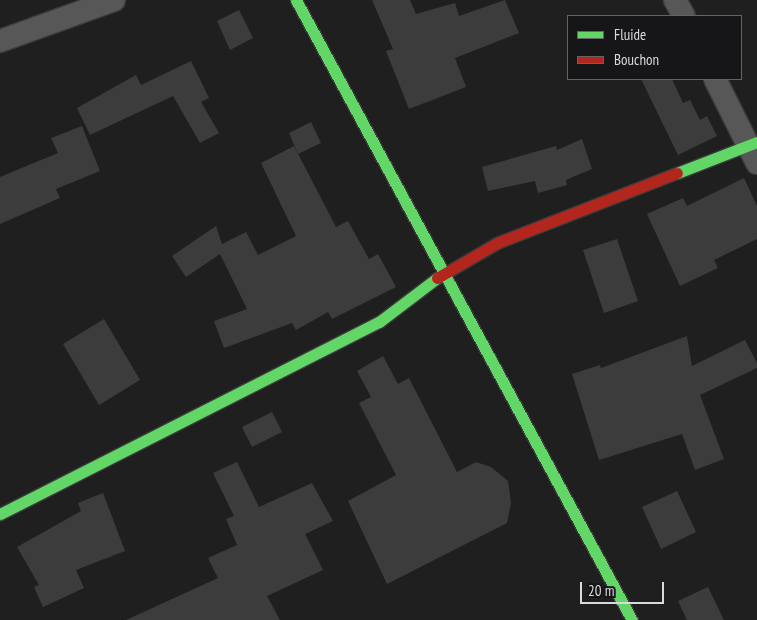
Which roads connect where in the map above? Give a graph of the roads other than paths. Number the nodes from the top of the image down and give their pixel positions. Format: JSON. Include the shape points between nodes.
{"nodes":[{"id":1,"x":114,"y":0,"type":"edge"},
{"id":2,"x":296,"y":0,"type":"edge"},
{"id":3,"x":676,"y":0,"type":"edge"},
{"id":4,"x":684,"y":15,"type":"edge"},
{"id":5,"x":0,"y":41,"type":"edge"},
{"id":6,"x":716,"y":80,"type":"edge"},
{"id":7,"x":754,"y":150,"type":"edge"},
{"id":8,"x":444,"y":273,"type":"junction"},
{"id":9,"x":0,"y":514,"type":"edge"},
{"id":10,"x":632,"y":620,"type":"edge"}],
"edges":[{"from":1,"to":5,"type":"street"},
{"from":2,"to":8,"type":"street"},
{"from":3,"to":4,"type":"street"},
{"from":6,"to":7,"type":"street"},
{"from":7,"to":8,"type":"street","via":[[497,243]]},
{"from":8,"to":9,"type":"street","via":[[379,322]]},
{"from":8,"to":10,"type":"street"}]}
